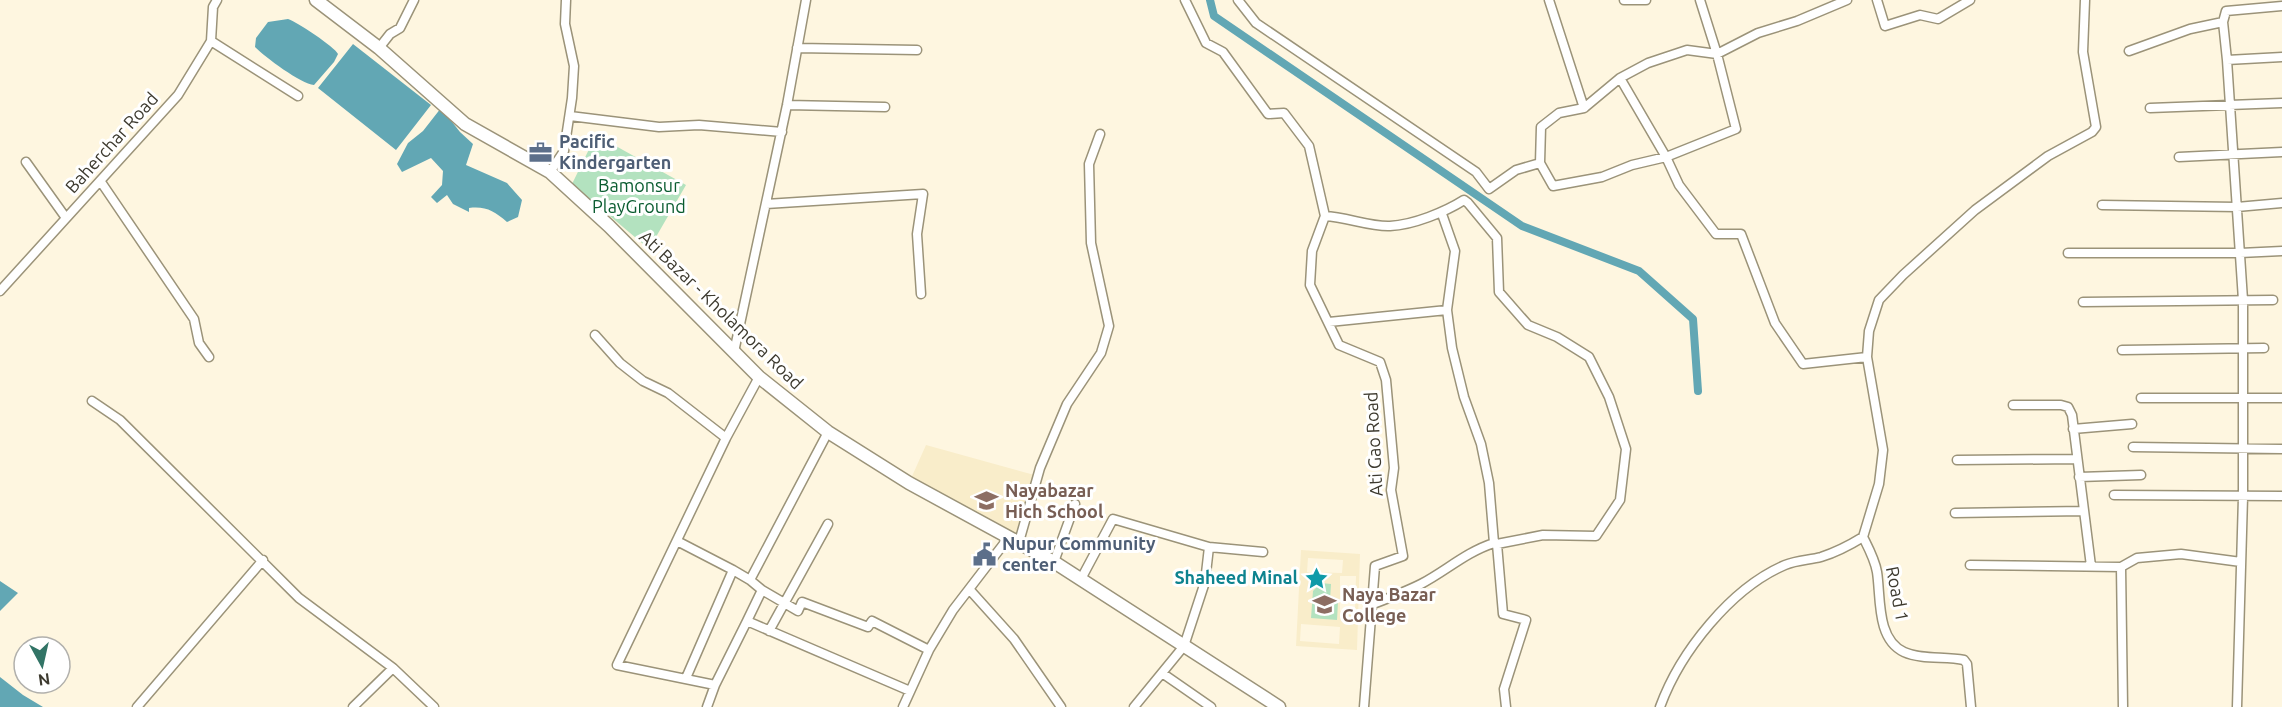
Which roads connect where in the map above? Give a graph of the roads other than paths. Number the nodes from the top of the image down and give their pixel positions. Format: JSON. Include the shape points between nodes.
{"nodes":[{"id":1,"x":217,"y":0,"type":"edge"},
{"id":2,"x":316,"y":0,"type":"edge"},
{"id":3,"x":414,"y":0,"type":"edge"},
{"id":4,"x":566,"y":0,"type":"edge"},
{"id":5,"x":806,"y":0,"type":"edge"},
{"id":6,"x":1185,"y":0,"type":"edge"},
{"id":7,"x":1238,"y":0,"type":"edge"},
{"id":8,"x":1549,"y":0,"type":"edge"},
{"id":9,"x":1624,"y":0,"type":"edge"},
{"id":10,"x":1646,"y":0,"type":"edge"},
{"id":11,"x":1700,"y":0,"type":"edge"},
{"id":12,"x":1846,"y":0,"type":"edge"},
{"id":13,"x":1877,"y":0,"type":"edge"},
{"id":14,"x":1970,"y":0,"type":"edge"},
{"id":15,"x":2085,"y":0,"type":"edge"},
{"id":16,"x":2282,"y":6,"type":"edge"},
{"id":17,"x":2223,"y":22,"type":"junction"},
{"id":18,"x":211,"y":41,"type":"junction"},
{"id":19,"x":379,"y":48,"type":"junction"},
{"id":20,"x":797,"y":48,"type":"junction"},
{"id":21,"x":917,"y":50,"type":"dead end"},
{"id":22,"x":2129,"y":51,"type":"dead end"},
{"id":23,"x":1717,"y":54,"type":"junction"},
{"id":24,"x":2282,"y":57,"type":"edge"},
{"id":25,"x":2227,"y":60,"type":"junction"},
{"id":26,"x":1620,"y":78,"type":"junction"},
{"id":27,"x":298,"y":96,"type":"dead end"},
{"id":28,"x":2282,"y":104,"type":"edge"},
{"id":29,"x":787,"y":105,"type":"junction"},
{"id":30,"x":885,"y":106,"type":"dead end"},
{"id":31,"x":2232,"y":107,"type":"junction"},
{"id":32,"x":1584,"y":108,"type":"junction"},
{"id":33,"x":2150,"y":108,"type":"dead end"},
{"id":34,"x":570,"y":116,"type":"junction"},
{"id":35,"x":782,"y":132,"type":"junction"},
{"id":36,"x":1100,"y":134,"type":"dead end"},
{"id":37,"x":2282,"y":152,"type":"edge"},
{"id":38,"x":2233,"y":155,"type":"junction"},
{"id":39,"x":1666,"y":157,"type":"junction"},
{"id":40,"x":2179,"y":157,"type":"dead end"},
{"id":41,"x":26,"y":162,"type":"dead end"},
{"id":42,"x":1540,"y":163,"type":"junction"},
{"id":43,"x":550,"y":172,"type":"junction"},
{"id":44,"x":100,"y":182,"type":"junction"},
{"id":45,"x":2282,"y":203,"type":"edge"},
{"id":46,"x":766,"y":204,"type":"junction"},
{"id":47,"x":2102,"y":205,"type":"dead end"},
{"id":48,"x":2237,"y":207,"type":"junction"},
{"id":49,"x":1442,"y":214,"type":"junction"},
{"id":50,"x":1325,"y":216,"type":"junction"},
{"id":51,"x":66,"y":218,"type":"junction"},
{"id":52,"x":2282,"y":251,"type":"edge"},
{"id":53,"x":2068,"y":253,"type":"dead end"},
{"id":54,"x":2240,"y":253,"type":"junction"},
{"id":55,"x":0,"y":291,"type":"edge"},
{"id":56,"x":921,"y":294,"type":"dead end"},
{"id":57,"x":2243,"y":300,"type":"junction"},
{"id":58,"x":2273,"y":300,"type":"dead end"},
{"id":59,"x":2083,"y":302,"type":"dead end"},
{"id":60,"x":1447,"y":310,"type":"junction"},
{"id":61,"x":1329,"y":322,"type":"junction"},
{"id":62,"x":595,"y":335,"type":"dead end"},
{"id":63,"x":2243,"y":348,"type":"junction"},
{"id":64,"x":2264,"y":348,"type":"dead end"},
{"id":65,"x":2122,"y":350,"type":"dead end"},
{"id":66,"x":734,"y":352,"type":"junction"},
{"id":67,"x":209,"y":357,"type":"dead end"},
{"id":68,"x":1867,"y":357,"type":"junction"},
{"id":69,"x":759,"y":377,"type":"junction"},
{"id":70,"x":2244,"y":398,"type":"junction"},
{"id":71,"x":2282,"y":398,"type":"edge"},
{"id":72,"x":2141,"y":399,"type":"dead end"},
{"id":73,"x":92,"y":401,"type":"dead end"},
{"id":74,"x":2013,"y":405,"type":"dead end"},
{"id":75,"x":2132,"y":424,"type":"dead end"},
{"id":76,"x":2073,"y":429,"type":"junction"},
{"id":77,"x":828,"y":432,"type":"junction"},
{"id":78,"x":726,"y":438,"type":"junction"},
{"id":79,"x":2133,"y":447,"type":"dead end"},
{"id":80,"x":2243,"y":449,"type":"junction"},
{"id":81,"x":2282,"y":449,"type":"edge"},
{"id":82,"x":2077,"y":459,"type":"junction"},
{"id":83,"x":1958,"y":460,"type":"dead end"},
{"id":84,"x":2142,"y":474,"type":"dead end"},
{"id":85,"x":2079,"y":477,"type":"junction"},
{"id":86,"x":2114,"y":495,"type":"dead end"},
{"id":87,"x":2282,"y":496,"type":"edge"},
{"id":88,"x":2243,"y":497,"type":"junction"},
{"id":89,"x":1075,"y":504,"type":"dead end"},
{"id":90,"x":2084,"y":511,"type":"junction"},
{"id":91,"x":1956,"y":513,"type":"dead end"},
{"id":92,"x":828,"y":524,"type":"dead end"},
{"id":93,"x":1863,"y":537,"type":"junction"},
{"id":94,"x":1014,"y":539,"type":"junction"},
{"id":95,"x":677,"y":541,"type":"junction"},
{"id":96,"x":1495,"y":544,"type":"junction"},
{"id":97,"x":1209,"y":547,"type":"junction"},
{"id":98,"x":1263,"y":552,"type":"dead end"},
{"id":99,"x":263,"y":560,"type":"junction"},
{"id":100,"x":1054,"y":562,"type":"junction"},
{"id":101,"x":2241,"y":562,"type":"junction"},
{"id":102,"x":1970,"y":565,"type":"dead end"},
{"id":103,"x":2091,"y":566,"type":"junction"},
{"id":104,"x":2121,"y":567,"type":"junction"},
{"id":105,"x":733,"y":570,"type":"junction"},
{"id":106,"x":1081,"y":579,"type":"junction"},
{"id":107,"x":750,"y":580,"type":"junction"},
{"id":108,"x":969,"y":589,"type":"junction"},
{"id":109,"x":762,"y":590,"type":"junction"},
{"id":110,"x":785,"y":604,"type":"junction"},
{"id":111,"x":1373,"y":604,"type":"junction"},
{"id":112,"x":747,"y":621,"type":"junction"},
{"id":113,"x":769,"y":631,"type":"junction"},
{"id":114,"x":1184,"y":646,"type":"junction"},
{"id":115,"x":929,"y":650,"type":"junction"},
{"id":116,"x":393,"y":668,"type":"junction"},
{"id":117,"x":1162,"y":673,"type":"junction"},
{"id":118,"x":686,"y":678,"type":"junction"},
{"id":119,"x":716,"y":685,"type":"junction"},
{"id":120,"x":910,"y":691,"type":"junction"},
{"id":121,"x":137,"y":707,"type":"edge"},
{"id":122,"x":353,"y":707,"type":"edge"},
{"id":123,"x":434,"y":707,"type":"edge"},
{"id":124,"x":707,"y":707,"type":"edge"},
{"id":125,"x":903,"y":707,"type":"edge"},
{"id":126,"x":1061,"y":707,"type":"edge"},
{"id":127,"x":1134,"y":707,"type":"edge"},
{"id":128,"x":1211,"y":707,"type":"edge"},
{"id":129,"x":1279,"y":707,"type":"edge"},
{"id":130,"x":1364,"y":707,"type":"edge"},
{"id":131,"x":1506,"y":707,"type":"edge"},
{"id":132,"x":1660,"y":707,"type":"edge"},
{"id":133,"x":1971,"y":707,"type":"edge"},
{"id":134,"x":2123,"y":707,"type":"edge"},
{"id":135,"x":2237,"y":707,"type":"edge"}],
"edges":[{"from":1,"to":18,"type":"street","name":"Baherchar Road"},
{"from":2,"to":19,"type":"main road","name":"Ati Bazar - Kholamora Road"},
{"from":3,"to":19,"type":"street","via":[[400,28]]},
{"from":4,"to":34,"type":"street","via":[[565,24],[574,66]]},
{"from":5,"to":20,"type":"street"},
{"from":6,"to":50,"type":"street","via":[[1206,43],[1223,52],[1268,114],[1284,113],[1309,146]]},
{"from":7,"to":42,"type":"street","via":[[1256,23],[1476,172],[1489,189],[1516,170]]},
{"from":8,"to":32,"type":"street"},
{"from":9,"to":10,"type":"street"},
{"from":11,"to":23,"type":"street"},
{"from":12,"to":23,"type":"street","via":[[1758,33]]},
{"from":13,"to":14,"type":"street","via":[[1886,26],[1920,15],[1938,19]]},
{"from":15,"to":68,"type":"street","via":[[2083,52],[2096,127],[2048,156],[1975,210],[1903,275],[1879,300],[1869,331]]},
{"from":16,"to":17,"type":"street","via":[[2226,11]]},
{"from":17,"to":22,"type":"street","via":[[2190,29]]},
{"from":17,"to":25,"type":"street"},
{"from":18,"to":27,"type":"street"},
{"from":18,"to":44,"type":"street","name":"Baherchar Road","via":[[178,95]]},
{"from":19,"to":43,"type":"main road","name":"Ati Bazar - Kholamora Road","via":[[465,124]]},
{"from":20,"to":21,"type":"street"},
{"from":20,"to":29,"type":"street"},
{"from":23,"to":26,"type":"street","via":[[1687,50],[1647,63]]},
{"from":23,"to":39,"type":"street","via":[[1736,129]]},
{"from":24,"to":25,"type":"street"},
{"from":25,"to":31,"type":"street"},
{"from":26,"to":32,"type":"street"},
{"from":26,"to":39,"type":"street"},
{"from":28,"to":31,"type":"street"},
{"from":29,"to":30,"type":"street"},
{"from":29,"to":35,"type":"street"},
{"from":31,"to":33,"type":"street"},
{"from":31,"to":38,"type":"street"},
{"from":32,"to":42,"type":"street","via":[[1558,113],[1541,127]]},
{"from":34,"to":35,"type":"street","via":[[658,127],[699,125]]},
{"from":34,"to":43,"type":"street","via":[[564,151]]},
{"from":35,"to":46,"type":"street"},
{"from":36,"to":94,"type":"street","via":[[1089,164],[1091,243],[1109,326],[1101,353],[1067,404]]},
{"from":37,"to":38,"type":"street"},
{"from":38,"to":40,"type":"street"},
{"from":38,"to":48,"type":"street"},
{"from":39,"to":42,"type":"street","via":[[1602,177],[1553,186]]},
{"from":39,"to":68,"type":"street","via":[[1679,185],[1716,234],[1741,234],[1775,323],[1803,364]]},
{"from":41,"to":51,"type":"street"},
{"from":43,"to":66,"type":"main road","name":"Ati Bazar - Kholamora Road"},
{"from":44,"to":51,"type":"street","name":"Baherchar Road"},
{"from":44,"to":67,"type":"street","via":[[194,319],[199,343]]},
{"from":45,"to":48,"type":"street"},
{"from":46,"to":56,"type":"street","via":[[923,194],[918,234]]},
{"from":46,"to":66,"type":"street"},
{"from":47,"to":48,"type":"street"},
{"from":48,"to":54,"type":"street"},
{"from":49,"to":50,"type":"street","via":[[1389,226]]},
{"from":49,"to":60,"type":"street","via":[[1455,251]]},
{"from":49,"to":96,"type":"street","via":[[1464,200],[1490,229],[1497,238],[1499,291],[1528,325],[1589,357],[1626,449],[1620,500],[1596,536],[1543,535]]},
{"from":50,"to":61,"type":"street","name":"Ati Gao Road","via":[[1312,250],[1310,285]]},
{"from":51,"to":55,"type":"street","name":"Baherchar Road"},
{"from":52,"to":54,"type":"street"},
{"from":53,"to":54,"type":"street"},
{"from":54,"to":57,"type":"street"},
{"from":57,"to":58,"type":"street"},
{"from":57,"to":59,"type":"street"},
{"from":57,"to":63,"type":"street"},
{"from":60,"to":61,"type":"street"},
{"from":60,"to":96,"type":"street","via":[[1452,348],[1489,483]]},
{"from":61,"to":111,"type":"street","name":"Ati Gao Road","via":[[1339,345],[1380,362],[1386,380],[1394,468],[1391,490],[1403,556],[1375,566]]},
{"from":62,"to":78,"type":"street","via":[[620,363],[668,393]]},
{"from":63,"to":64,"type":"street"},
{"from":63,"to":65,"type":"street"},
{"from":63,"to":70,"type":"street"},
{"from":66,"to":69,"type":"main road","name":"Ati Bazar - Kholamora Road"},
{"from":68,"to":93,"type":"street","via":[[1883,450],[1879,484]]},
{"from":69,"to":77,"type":"main road","name":"Ati Bazar - Kholamora Road"},
{"from":69,"to":78,"type":"street"},
{"from":70,"to":71,"type":"street"},
{"from":70,"to":72,"type":"street"},
{"from":70,"to":80,"type":"street"},
{"from":73,"to":99,"type":"street","via":[[120,420]]},
{"from":74,"to":76,"type":"street","via":[[2068,407]]},
{"from":75,"to":76,"type":"street"},
{"from":76,"to":82,"type":"street"},
{"from":77,"to":94,"type":"main road","name":"Ati Bazar - Kholamora Road","via":[[909,483]]},
{"from":77,"to":107,"type":"street"},
{"from":78,"to":95,"type":"street"},
{"from":79,"to":80,"type":"street"},
{"from":80,"to":81,"type":"street"},
{"from":80,"to":88,"type":"street"},
{"from":82,"to":83,"type":"street"},
{"from":82,"to":85,"type":"street"},
{"from":84,"to":85,"type":"street"},
{"from":85,"to":90,"type":"street"},
{"from":86,"to":88,"type":"street"},
{"from":87,"to":88,"type":"street"},
{"from":88,"to":101,"type":"street"},
{"from":89,"to":100,"type":"street"},
{"from":90,"to":91,"type":"street"},
{"from":90,"to":103,"type":"street"},
{"from":92,"to":110,"type":"street"},
{"from":93,"to":132,"type":"street","via":[[1844,549],[1786,564],[1726,605],[1694,644]]},
{"from":93,"to":133,"type":"street","name":"Road 1","via":[[1876,572],[1882,623],[1893,642],[1912,654],[1964,660]]},
{"from":94,"to":100,"type":"main road","name":"Ati Bazar - Kholamora Road"},
{"from":94,"to":108,"type":"street"},
{"from":95,"to":105,"type":"street"},
{"from":95,"to":118,"type":"street","via":[[617,665]]},
{"from":96,"to":111,"type":"street","via":[[1479,548],[1419,585]]},
{"from":96,"to":131,"type":"street","via":[[1503,614],[1526,620],[1504,689]]},
{"from":97,"to":98,"type":"street"},
{"from":97,"to":106,"type":"street","via":[[1113,519]]},
{"from":97,"to":114,"type":"street","via":[[1205,582]]},
{"from":99,"to":116,"type":"street","via":[[299,598]]},
{"from":99,"to":121,"type":"street"},
{"from":100,"to":106,"type":"main road","name":"Ati Bazar - Kholamora Road"},
{"from":101,"to":104,"type":"street","via":[[2181,554],[2137,558]]},
{"from":101,"to":135,"type":"street"},
{"from":102,"to":103,"type":"street"},
{"from":103,"to":104,"type":"street"},
{"from":104,"to":134,"type":"street"},
{"from":105,"to":107,"type":"street"},
{"from":105,"to":118,"type":"street"},
{"from":106,"to":114,"type":"main road","name":"Ati Bazar - Kholamora Road"},
{"from":107,"to":109,"type":"street"},
{"from":108,"to":115,"type":"street"},
{"from":108,"to":126,"type":"street","via":[[1014,639]]},
{"from":109,"to":110,"type":"street"},
{"from":109,"to":112,"type":"street"},
{"from":110,"to":113,"type":"street"},
{"from":110,"to":115,"type":"street","via":[[798,611],[802,602],[868,627],[872,621]]},
{"from":111,"to":130,"type":"street"},
{"from":112,"to":113,"type":"street"},
{"from":112,"to":119,"type":"street"},
{"from":113,"to":120,"type":"street"},
{"from":114,"to":117,"type":"street"},
{"from":114,"to":129,"type":"main road","name":"Ati Bazar - Kholamora Road"},
{"from":115,"to":120,"type":"street"},
{"from":116,"to":122,"type":"street"},
{"from":116,"to":123,"type":"street"},
{"from":117,"to":127,"type":"street"},
{"from":117,"to":128,"type":"street"},
{"from":118,"to":119,"type":"street"},
{"from":119,"to":124,"type":"street"},
{"from":120,"to":125,"type":"street"}]}
